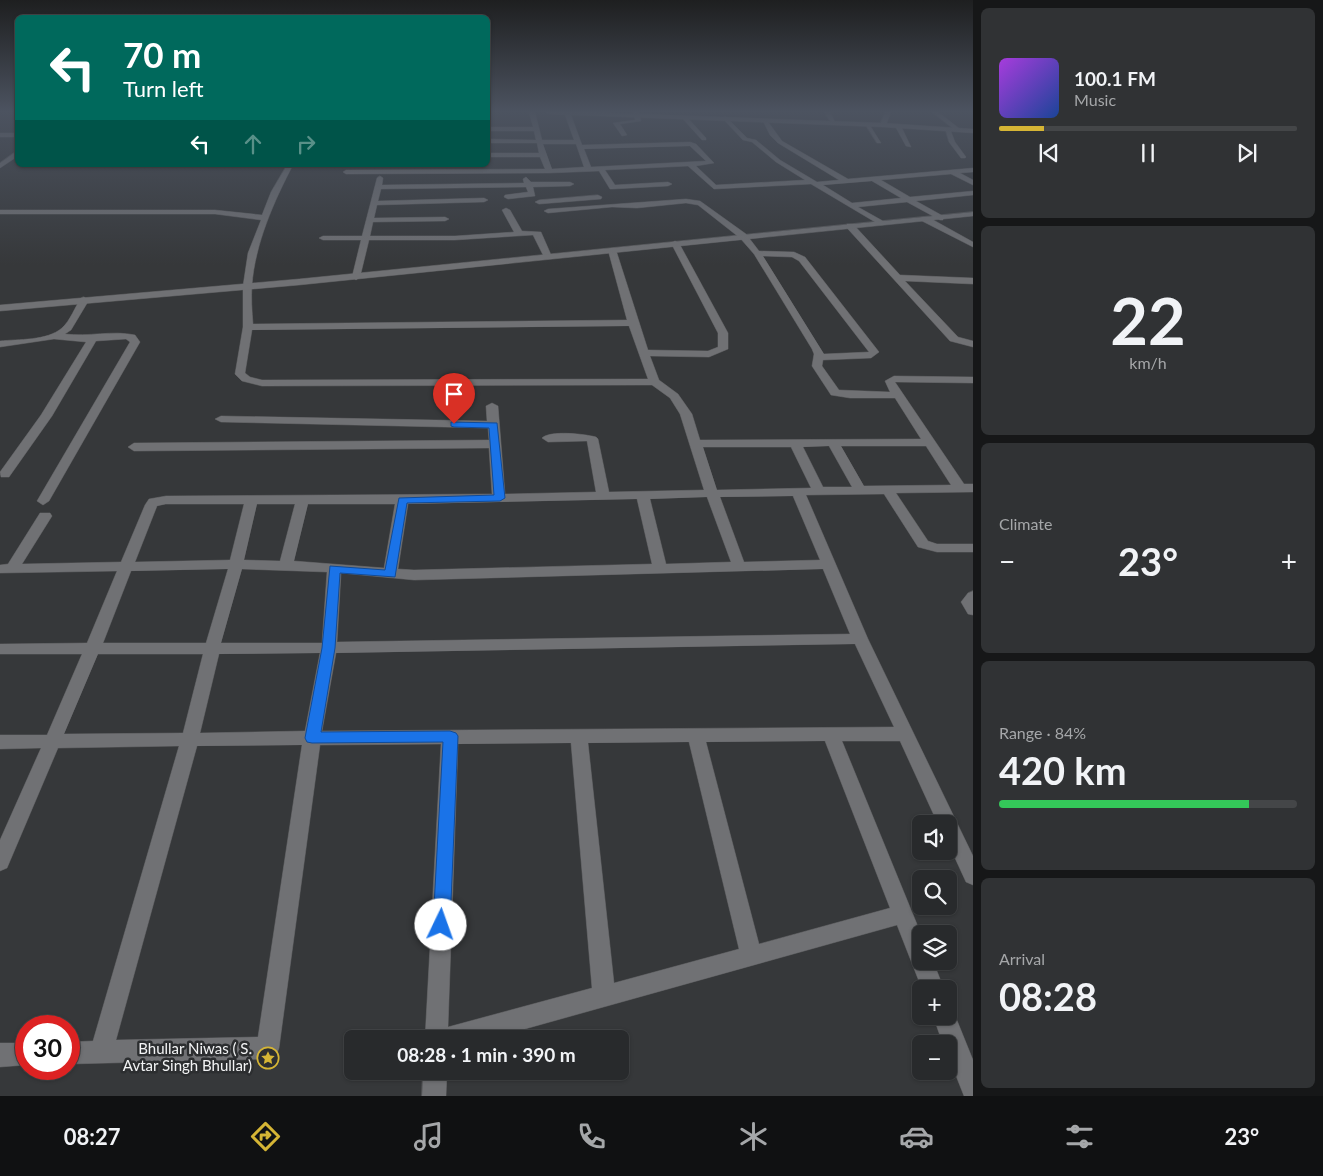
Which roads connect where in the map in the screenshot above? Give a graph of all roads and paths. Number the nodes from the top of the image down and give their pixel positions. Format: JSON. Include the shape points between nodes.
{"nodes":[{"id":1,"x":546,"y":163,"type":"edge"},
{"id":2,"x":585,"y":163,"type":"edge"},
{"id":3,"x":709,"y":163,"type":"edge"},
{"id":4,"x":782,"y":163,"type":"edge"},
{"id":5,"x":816,"y":163,"type":"edge"},
{"id":6,"x":690,"y":165,"type":"junction"},
{"id":7,"x":289,"y":167,"type":"edge"},
{"id":8,"x":456,"y":168,"type":"edge"},
{"id":9,"x":382,"y":169,"type":"edge"},
{"id":10,"x":588,"y":169,"type":"junction"},
{"id":11,"x":601,"y":169,"type":"junction"},
{"id":12,"x":973,"y":170,"type":"edge"},
{"id":13,"x":523,"y":171,"type":"junction"},
{"id":14,"x":549,"y":171,"type":"junction"},
{"id":15,"x":346,"y":172,"type":"dead end"},
{"id":16,"x":953,"y":172,"type":"junction"},
{"id":17,"x":873,"y":179,"type":"junction"},
{"id":18,"x":846,"y":181,"type":"junction"},
{"id":19,"x":973,"y":182,"type":"edge"},
{"id":20,"x":814,"y":183,"type":"junction"},
{"id":21,"x":528,"y":184,"type":"junction"},
{"id":22,"x":570,"y":184,"type":"dead end"},
{"id":23,"x":668,"y":184,"type":"dead end"},
{"id":24,"x":379,"y":187,"type":"junction"},
{"id":25,"x":973,"y":193,"type":"edge"},
{"id":26,"x":508,"y":197,"type":"dead end"},
{"id":27,"x":909,"y":199,"type":"junction"},
{"id":28,"x":484,"y":200,"type":"dead end"},
{"id":29,"x":538,"y":202,"type":"dead end"},
{"id":30,"x":376,"y":203,"type":"junction"},
{"id":31,"x":624,"y":205,"type":"junction"},
{"id":32,"x":851,"y":205,"type":"junction"},
{"id":33,"x":506,"y":210,"type":"dead end"},
{"id":34,"x":548,"y":211,"type":"dead end"},
{"id":35,"x":0,"y":212,"type":"edge"},
{"id":36,"x":973,"y":214,"type":"edge"},
{"id":37,"x":266,"y":218,"type":"junction"},
{"id":38,"x":940,"y":218,"type":"junction"},
{"id":39,"x":445,"y":219,"type":"dead end"},
{"id":40,"x":925,"y":219,"type":"junction"},
{"id":41,"x":371,"y":220,"type":"junction"},
{"id":42,"x":880,"y":223,"type":"junction"},
{"id":43,"x":850,"y":226,"type":"junction"},
{"id":44,"x":519,"y":233,"type":"junction"},
{"id":45,"x":743,"y":236,"type":"junction"},
{"id":46,"x":323,"y":238,"type":"dead end"},
{"id":47,"x":367,"y":239,"type":"junction"},
{"id":48,"x":675,"y":243,"type":"junction"},
{"id":49,"x":973,"y":245,"type":"edge"},
{"id":50,"x":612,"y":250,"type":"junction"},
{"id":51,"x":757,"y":253,"type":"junction"},
{"id":52,"x":548,"y":257,"type":"junction"},
{"id":53,"x":356,"y":277,"type":"junction"},
{"id":54,"x":899,"y":278,"type":"junction"},
{"id":55,"x":973,"y":281,"type":"edge"},
{"id":56,"x":247,"y":286,"type":"junction"},
{"id":57,"x":84,"y":300,"type":"junction"},
{"id":58,"x":0,"y":308,"type":"edge"},
{"id":59,"x":633,"y":323,"type":"junction"},
{"id":60,"x":248,"y":327,"type":"junction"},
{"id":61,"x":54,"y":336,"type":"junction"},
{"id":62,"x":93,"y":338,"type":"junction"},
{"id":63,"x":0,"y":344,"type":"edge"},
{"id":64,"x":973,"y":344,"type":"edge"},
{"id":65,"x":644,"y":353,"type":"junction"},
{"id":66,"x":819,"y":357,"type":"junction"},
{"id":67,"x":973,"y":380,"type":"edge"},
{"id":68,"x":654,"y":382,"type":"junction"},
{"id":69,"x":897,"y":395,"type":"junction"},
{"id":70,"x":492,"y":406,"type":"dead end"},
{"id":71,"x":221,"y":419,"type":"dead end"},
{"id":72,"x":493,"y":425,"type":"junction"},
{"id":73,"x":548,"y":438,"type":"dead end"},
{"id":74,"x":928,"y":442,"type":"junction"},
{"id":75,"x":795,"y":443,"type":"junction"},
{"id":76,"x":833,"y":443,"type":"junction"},
{"id":77,"x":495,"y":444,"type":"junction"},
{"id":78,"x":696,"y":444,"type":"junction"},
{"id":79,"x":134,"y":447,"type":"dead end"},
{"id":80,"x":5,"y":474,"type":"dead end"},
{"id":81,"x":966,"y":488,"type":"edge"},
{"id":82,"x":887,"y":489,"type":"junction"},
{"id":83,"x":860,"y":490,"type":"junction"},
{"id":84,"x":819,"y":491,"type":"junction"},
{"id":85,"x":798,"y":492,"type":"junction"},
{"id":86,"x":712,"y":494,"type":"junction"},
{"id":87,"x":643,"y":495,"type":"junction"},
{"id":88,"x":603,"y":496,"type":"junction"},
{"id":89,"x":500,"y":498,"type":"junction"},
{"id":90,"x":252,"y":499,"type":"junction"},
{"id":91,"x":302,"y":500,"type":"junction"},
{"id":92,"x":402,"y":500,"type":"junction"},
{"id":93,"x":43,"y":501,"type":"dead end"},
{"id":94,"x":45,"y":516,"type":"dead end"},
{"id":95,"x":973,"y":548,"type":"edge"},
{"id":96,"x":236,"y":564,"type":"junction"},
{"id":97,"x":829,"y":564,"type":"junction"},
{"id":98,"x":286,"y":565,"type":"junction"},
{"id":99,"x":738,"y":566,"type":"junction"},
{"id":100,"x":126,"y":567,"type":"junction"},
{"id":101,"x":6,"y":569,"type":"edge"},
{"id":102,"x":334,"y":569,"type":"junction"},
{"id":103,"x":660,"y":569,"type":"junction"},
{"id":104,"x":390,"y":574,"type":"junction"},
{"id":105,"x":973,"y":596,"type":"edge"},
{"id":106,"x":973,"y":610,"type":"edge"},
{"id":107,"x":860,"y":639,"type":"junction"},
{"id":108,"x":93,"y":648,"type":"junction"},
{"id":109,"x":328,"y":648,"type":"junction"},
{"id":110,"x":0,"y":649,"type":"edge"},
{"id":111,"x":212,"y":649,"type":"junction"},
{"id":112,"x":831,"y":734,"type":"junction"},
{"id":113,"x":905,"y":734,"type":"junction"},
{"id":114,"x":696,"y":735,"type":"junction"},
{"id":115,"x":450,"y":736,"type":"junction"},
{"id":116,"x":579,"y":736,"type":"junction"},
{"id":117,"x":312,"y":738,"type":"junction"},
{"id":118,"x":190,"y":740,"type":"junction"},
{"id":119,"x":0,"y":742,"type":"edge"},
{"id":120,"x":53,"y":742,"type":"junction"},
{"id":121,"x":943,"y":815,"type":"edge"},
{"id":122,"x":957,"y":843,"type":"edge"},
{"id":123,"x":0,"y":862,"type":"edge"},
{"id":124,"x":973,"y":876,"type":"edge"},
{"id":125,"x":903,"y":914,"type":"junction"},
{"id":126,"x":912,"y":936,"type":"edge"},
{"id":127,"x":751,"y":955,"type":"junction"},
{"id":128,"x":604,"y":996,"type":"junction"},
{"id":129,"x":948,"y":1025,"type":"edge"},
{"id":130,"x":436,"y":1030,"type":"edge"},
{"id":131,"x":480,"y":1030,"type":"edge"},
{"id":132,"x":102,"y":1052,"type":"junction"},
{"id":133,"x":80,"y":1053,"type":"edge"},
{"id":134,"x":15,"y":1054,"type":"edge"},
{"id":135,"x":0,"y":1055,"type":"edge"},
{"id":136,"x":435,"y":1080,"type":"edge"},
{"id":137,"x":973,"y":1090,"type":"edge"},
{"id":138,"x":434,"y":1096,"type":"edge"}],
"edges":[{"from":1,"to":14,"type":"street"},
{"from":2,"to":10,"type":"street"},
{"from":3,"to":6,"type":"street"},
{"from":4,"to":20,"type":"street"},
{"from":5,"to":18,"type":"street"},
{"from":6,"to":11,"type":"street"},
{"from":6,"to":20,"type":"street","via":[[717,187]]},
{"from":7,"to":37,"type":"street"},
{"from":8,"to":9,"type":"street"},
{"from":8,"to":13,"type":"street"},
{"from":9,"to":15,"type":"street"},
{"from":9,"to":24,"type":"street"},
{"from":10,"to":11,"type":"street"},
{"from":10,"to":14,"type":"street"},
{"from":11,"to":23,"type":"street","via":[[613,187]]},
{"from":12,"to":16,"type":"street"},
{"from":13,"to":14,"type":"street"},
{"from":13,"to":21,"type":"street"},
{"from":16,"to":17,"type":"street"},
{"from":16,"to":19,"type":"street"},
{"from":17,"to":18,"type":"street"},
{"from":17,"to":27,"type":"street"},
{"from":18,"to":20,"type":"street"},
{"from":20,"to":32,"type":"street"},
{"from":21,"to":22,"type":"street"},
{"from":21,"to":24,"type":"street"},
{"from":21,"to":26,"type":"street","via":[[532,194]]},
{"from":24,"to":30,"type":"street"},
{"from":25,"to":27,"type":"street"},
{"from":27,"to":32,"type":"street"},
{"from":27,"to":38,"type":"street"},
{"from":28,"to":30,"type":"street"},
{"from":29,"to":31,"type":"street","via":[[609,197]]},
{"from":30,"to":41,"type":"street"},
{"from":31,"to":34,"type":"street"},
{"from":31,"to":45,"type":"street","via":[[696,202]]},
{"from":32,"to":42,"type":"street"},
{"from":33,"to":44,"type":"street"},
{"from":35,"to":37,"type":"street","via":[[215,212]]},
{"from":36,"to":38,"type":"street"},
{"from":37,"to":56,"type":"street","via":[[252,253]]},
{"from":38,"to":40,"type":"street"},
{"from":39,"to":41,"type":"street"},
{"from":40,"to":42,"type":"street"},
{"from":40,"to":49,"type":"street"},
{"from":41,"to":47,"type":"street"},
{"from":42,"to":43,"type":"street"},
{"from":43,"to":45,"type":"street"},
{"from":43,"to":54,"type":"street"},
{"from":44,"to":47,"type":"street"},
{"from":44,"to":52,"type":"street","via":[[538,234]]},
{"from":45,"to":48,"type":"street"},
{"from":45,"to":51,"type":"street"},
{"from":46,"to":47,"type":"street"},
{"from":47,"to":53,"type":"street"},
{"from":48,"to":50,"type":"street"},
{"from":48,"to":65,"type":"street","via":[[723,333],[723,350],[709,354]]},
{"from":50,"to":52,"type":"street"},
{"from":50,"to":59,"type":"street"},
{"from":51,"to":66,"type":"street"},
{"from":51,"to":66,"type":"street","via":[[794,255],[802,259],[874,352],[871,355]]},
{"from":52,"to":53,"type":"street"},
{"from":53,"to":56,"type":"street"},
{"from":54,"to":55,"type":"street"},
{"from":54,"to":64,"type":"street","via":[[954,339]]},
{"from":56,"to":57,"type":"street"},
{"from":56,"to":60,"type":"street"},
{"from":57,"to":58,"type":"street"},
{"from":57,"to":61,"type":"street","via":[[66,330]]},
{"from":59,"to":60,"type":"street"},
{"from":59,"to":65,"type":"street"},
{"from":60,"to":68,"type":"street","via":[[240,374],[262,383]]},
{"from":61,"to":62,"type":"street"},
{"from":61,"to":63,"type":"street"},
{"from":62,"to":80,"type":"street","via":[[46,416]]},
{"from":62,"to":93,"type":"street","via":[[126,336],[135,342]]},
{"from":65,"to":68,"type":"street"},
{"from":66,"to":69,"type":"street","via":[[817,366],[835,393]]},
{"from":67,"to":69,"type":"street","via":[[890,380]]},
{"from":68,"to":78,"type":"street","via":[[682,406]]},
{"from":69,"to":74,"type":"street"},
{"from":70,"to":72,"type":"street"},
{"from":71,"to":72,"type":"street"},
{"from":72,"to":77,"type":"street"},
{"from":73,"to":88,"type":"street","via":[[582,436],[592,439]]},
{"from":74,"to":76,"type":"street"},
{"from":74,"to":81,"type":"street"},
{"from":75,"to":76,"type":"street"},
{"from":75,"to":78,"type":"street"},
{"from":75,"to":84,"type":"street"},
{"from":76,"to":83,"type":"street"},
{"from":77,"to":79,"type":"street"},
{"from":77,"to":89,"type":"street"},
{"from":78,"to":86,"type":"street"},
{"from":81,"to":82,"type":"street"},
{"from":82,"to":83,"type":"street"},
{"from":82,"to":95,"type":"street","via":[[923,544],[937,548]]},
{"from":83,"to":84,"type":"street"},
{"from":84,"to":85,"type":"street"},
{"from":85,"to":86,"type":"street"},
{"from":85,"to":97,"type":"street"},
{"from":86,"to":87,"type":"street"},
{"from":86,"to":99,"type":"street"},
{"from":87,"to":88,"type":"street"},
{"from":87,"to":103,"type":"street"},
{"from":88,"to":89,"type":"street"},
{"from":89,"to":92,"type":"street"},
{"from":90,"to":91,"type":"street"},
{"from":90,"to":96,"type":"street"},
{"from":90,"to":100,"type":"street","via":[[154,502]]},
{"from":91,"to":92,"type":"street"},
{"from":91,"to":98,"type":"street"},
{"from":92,"to":104,"type":"street"},
{"from":94,"to":101,"type":"street"},
{"from":96,"to":98,"type":"street"},
{"from":96,"to":100,"type":"street"},
{"from":96,"to":111,"type":"street"},
{"from":97,"to":99,"type":"street"},
{"from":97,"to":107,"type":"street"},
{"from":98,"to":102,"type":"street"},
{"from":99,"to":103,"type":"street"},
{"from":100,"to":101,"type":"street"},
{"from":100,"to":108,"type":"street"},
{"from":102,"to":104,"type":"street"},
{"from":102,"to":109,"type":"street"},
{"from":103,"to":104,"type":"street"},
{"from":105,"to":106,"type":"street","via":[[968,602]]},
{"from":107,"to":109,"type":"street"},
{"from":107,"to":113,"type":"street"},
{"from":108,"to":110,"type":"street"},
{"from":108,"to":111,"type":"street"},
{"from":108,"to":120,"type":"street"},
{"from":109,"to":111,"type":"street"},
{"from":109,"to":117,"type":"street"},
{"from":111,"to":118,"type":"street"},
{"from":112,"to":113,"type":"street"},
{"from":112,"to":114,"type":"street"},
{"from":112,"to":125,"type":"street"},
{"from":113,"to":121,"type":"street"},
{"from":114,"to":116,"type":"street"},
{"from":114,"to":127,"type":"street"},
{"from":115,"to":116,"type":"street"},
{"from":115,"to":117,"type":"street"},
{"from":115,"to":130,"type":"street"},
{"from":116,"to":128,"type":"street"},
{"from":117,"to":118,"type":"street"},
{"from":117,"to":132,"type":"street","via":[[268,1048]]},
{"from":118,"to":120,"type":"street"},
{"from":118,"to":132,"type":"street"},
{"from":119,"to":120,"type":"street"},
{"from":120,"to":123,"type":"street"},
{"from":122,"to":124,"type":"street"},
{"from":125,"to":126,"type":"street"},
{"from":125,"to":127,"type":"street"},
{"from":127,"to":128,"type":"street"},
{"from":128,"to":131,"type":"street"},
{"from":129,"to":137,"type":"street"},
{"from":132,"to":133,"type":"street"},
{"from":134,"to":135,"type":"street"},
{"from":136,"to":138,"type":"street"}]}
